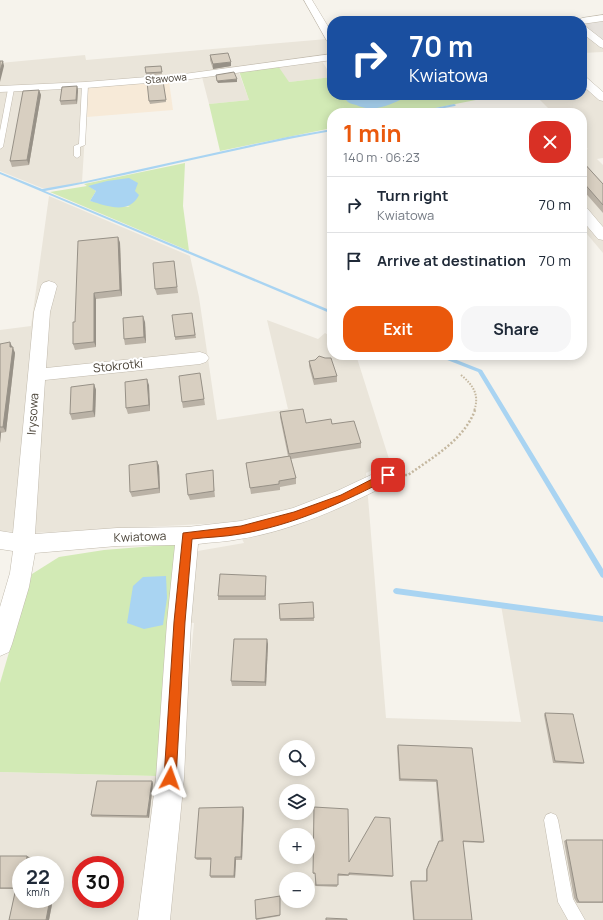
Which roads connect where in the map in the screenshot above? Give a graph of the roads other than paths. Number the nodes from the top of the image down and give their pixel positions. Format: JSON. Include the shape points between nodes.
{"nodes":[{"id":1,"x":308,"y":0,"type":"edge"},
{"id":2,"x":603,"y":18,"type":"edge"},
{"id":3,"x":587,"y":20,"type":"edge"},
{"id":4,"x":327,"y":32,"type":"edge"},
{"id":5,"x":587,"y":32,"type":"edge"},
{"id":6,"x":603,"y":45,"type":"edge"},
{"id":7,"x":327,"y":58,"type":"edge"},
{"id":8,"x":587,"y":84,"type":"edge"},
{"id":9,"x":85,"y":85,"type":"junction"},
{"id":10,"x":11,"y":88,"type":"junction"},
{"id":11,"x":0,"y":89,"type":"edge"},
{"id":12,"x":603,"y":98,"type":"edge"},
{"id":13,"x":0,"y":146,"type":"edge"},
{"id":14,"x":77,"y":156,"type":"dead end"},
{"id":15,"x":587,"y":217,"type":"edge"},
{"id":16,"x":603,"y":236,"type":"edge"},
{"id":17,"x":49,"y":286,"type":"dead end"},
{"id":18,"x":200,"y":358,"type":"dead end"},
{"id":19,"x":36,"y":374,"type":"junction"},
{"id":20,"x":388,"y":475,"type":"road end"},
{"id":21,"x":187,"y":536,"type":"junction"},
{"id":22,"x":0,"y":540,"type":"edge"},
{"id":23,"x":26,"y":544,"type":"junction"},
{"id":24,"x":0,"y":644,"type":"edge"},
{"id":25,"x":551,"y":820,"type":"dead end"},
{"id":26,"x":154,"y":920,"type":"edge"},
{"id":27,"x":577,"y":920,"type":"edge"}],
"edges":[{"from":1,"to":4,"type":"street"},
{"from":2,"to":3,"type":"street"},
{"from":5,"to":6,"type":"street"},
{"from":7,"to":9,"type":"street","name":"Stawowa","via":[[184,77]]},
{"from":8,"to":12,"type":"street"},
{"from":9,"to":10,"type":"street","name":"Stawowa"},
{"from":9,"to":14,"type":"lane","via":[[82,144],[77,146]]},
{"from":10,"to":11,"type":"street","name":"Stawowa"},
{"from":10,"to":13,"type":"lane"},
{"from":15,"to":16,"type":"street"},
{"from":17,"to":19,"type":"street","name":"Irysowa","via":[[42,312]]},
{"from":18,"to":19,"type":"street","name":"Stokrotki"},
{"from":19,"to":23,"type":"street","name":"Irysowa","via":[[24,529]]},
{"from":20,"to":21,"type":"street","name":"Kwiatowa","via":[[344,497],[295,516],[241,530]]},
{"from":21,"to":23,"type":"street","name":"Kwiatowa","via":[[117,537]]},
{"from":21,"to":26,"type":"street","via":[[170,778]]},
{"from":22,"to":23,"type":"street","name":"Kwiatowa"},
{"from":23,"to":24,"type":"street","via":[[22,570]]},
{"from":25,"to":27,"type":"lane","via":[[566,902]]}]}
